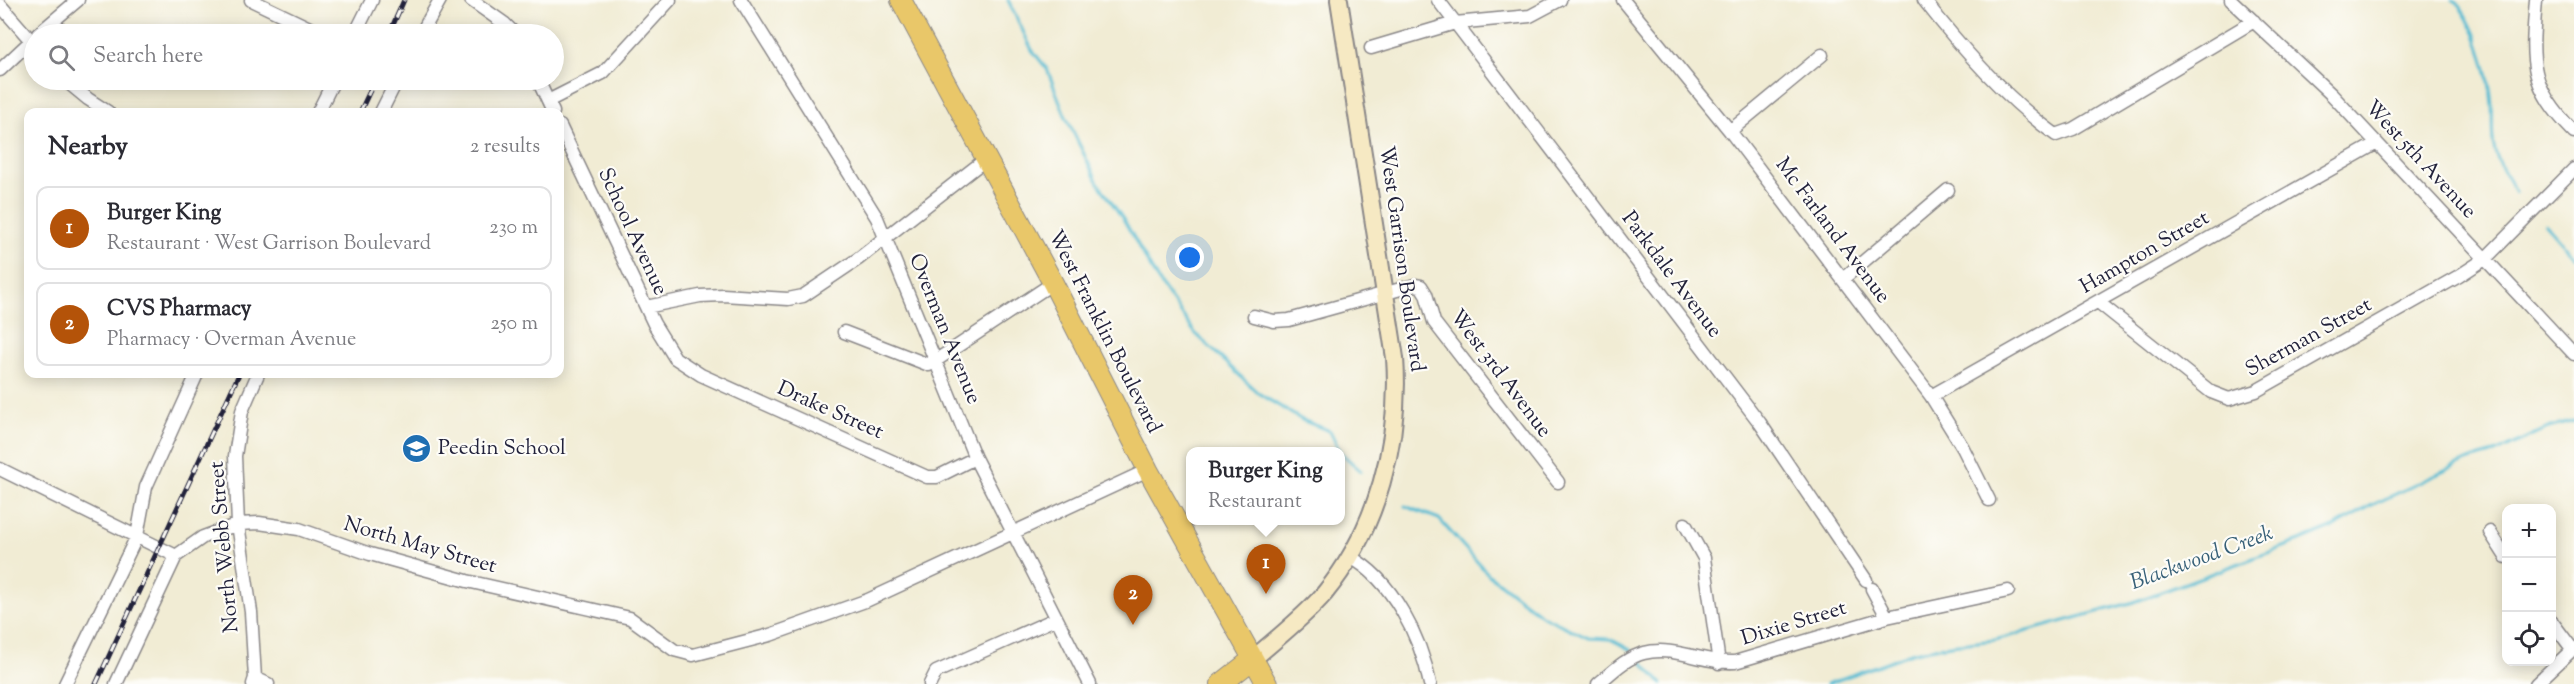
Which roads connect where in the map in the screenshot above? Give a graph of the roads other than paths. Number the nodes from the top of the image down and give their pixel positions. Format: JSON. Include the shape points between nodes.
{"nodes":[{"id":1,"x":78,"y":0,"type":"edge"},
{"id":2,"x":251,"y":0,"type":"edge"},
{"id":3,"x":372,"y":0,"type":"edge"},
{"id":4,"x":440,"y":0,"type":"edge"},
{"id":5,"x":471,"y":0,"type":"edge"},
{"id":6,"x":670,"y":0,"type":"edge"},
{"id":7,"x":741,"y":0,"type":"edge"},
{"id":8,"x":901,"y":0,"type":"edge"},
{"id":9,"x":1339,"y":0,"type":"edge"},
{"id":10,"x":1438,"y":0,"type":"edge"},
{"id":11,"x":1560,"y":0,"type":"edge"},
{"id":12,"x":1623,"y":0,"type":"edge"},
{"id":13,"x":1924,"y":0,"type":"edge"},
{"id":14,"x":2231,"y":0,"type":"edge"},
{"id":15,"x":2536,"y":0,"type":"edge"},
{"id":16,"x":0,"y":6,"type":"edge"},
{"id":17,"x":2254,"y":21,"type":"junction"},
{"id":18,"x":1455,"y":23,"type":"junction"},
{"id":19,"x":52,"y":24,"type":"edge"},
{"id":20,"x":301,"y":24,"type":"edge"},
{"id":21,"x":360,"y":24,"type":"edge"},
{"id":22,"x":427,"y":24,"type":"edge"},
{"id":23,"x":504,"y":24,"type":"edge"},
{"id":24,"x":24,"y":29,"type":"edge"},
{"id":25,"x":24,"y":48,"type":"edge"},
{"id":26,"x":1371,"y":48,"type":"dead end"},
{"id":27,"x":1822,"y":56,"type":"dead end"},
{"id":28,"x":0,"y":69,"type":"edge"},
{"id":29,"x":77,"y":90,"type":"edge"},
{"id":30,"x":329,"y":90,"type":"edge"},
{"id":31,"x":392,"y":90,"type":"edge"},
{"id":32,"x":543,"y":90,"type":"edge"},
{"id":33,"x":548,"y":101,"type":"junction"},
{"id":34,"x":102,"y":108,"type":"edge"},
{"id":35,"x":320,"y":108,"type":"edge"},
{"id":36,"x":383,"y":108,"type":"edge"},
{"id":37,"x":551,"y":108,"type":"edge"},
{"id":38,"x":1730,"y":131,"type":"junction"},
{"id":39,"x":2574,"y":132,"type":"edge"},
{"id":40,"x":564,"y":134,"type":"edge"},
{"id":41,"x":2378,"y":143,"type":"junction"},
{"id":42,"x":986,"y":159,"type":"junction"},
{"id":43,"x":2574,"y":169,"type":"edge"},
{"id":44,"x":1948,"y":190,"type":"dead end"},
{"id":45,"x":886,"y":237,"type":"junction"},
{"id":46,"x":2485,"y":259,"type":"junction"},
{"id":47,"x":1844,"y":278,"type":"junction"},
{"id":48,"x":1053,"y":283,"type":"junction"},
{"id":49,"x":1385,"y":294,"type":"junction"},
{"id":50,"x":2098,"y":303,"type":"junction"},
{"id":51,"x":646,"y":307,"type":"junction"},
{"id":52,"x":1254,"y":316,"type":"dead end"},
{"id":53,"x":844,"y":332,"type":"dead end"},
{"id":54,"x":672,"y":354,"type":"joint"},
{"id":55,"x":2574,"y":354,"type":"edge"},
{"id":56,"x":937,"y":361,"type":"junction"},
{"id":57,"x":195,"y":378,"type":"edge"},
{"id":58,"x":256,"y":378,"type":"edge"},
{"id":59,"x":1931,"y":396,"type":"junction"},
{"id":60,"x":975,"y":458,"type":"junction"},
{"id":61,"x":0,"y":469,"type":"edge"},
{"id":62,"x":1148,"y":471,"type":"junction"},
{"id":63,"x":1558,"y":482,"type":"dead end"},
{"id":64,"x":1989,"y":500,"type":"dead end"},
{"id":65,"x":238,"y":524,"type":"junction"},
{"id":66,"x":1685,"y":524,"type":"dead end"},
{"id":67,"x":2490,"y":532,"type":"dead end"},
{"id":68,"x":1012,"y":534,"type":"junction"},
{"id":69,"x":137,"y":536,"type":"junction"},
{"id":70,"x":2502,"y":551,"type":"edge"},
{"id":71,"x":176,"y":556,"type":"junction"},
{"id":72,"x":1350,"y":556,"type":"junction"},
{"id":73,"x":2008,"y":591,"type":"dead end"},
{"id":74,"x":1887,"y":617,"type":"junction"},
{"id":75,"x":1055,"y":619,"type":"junction"},
{"id":76,"x":2556,"y":627,"type":"edge"},
{"id":77,"x":2573,"y":649,"type":"edge"},
{"id":78,"x":1253,"y":659,"type":"junction"},
{"id":79,"x":1719,"y":663,"type":"junction"},
{"id":80,"x":254,"y":681,"type":"edge"},
{"id":81,"x":65,"y":684,"type":"edge"},
{"id":82,"x":116,"y":684,"type":"edge"},
{"id":83,"x":268,"y":684,"type":"edge"},
{"id":84,"x":930,"y":684,"type":"edge"},
{"id":85,"x":1090,"y":684,"type":"edge"},
{"id":86,"x":1221,"y":684,"type":"edge"},
{"id":87,"x":1266,"y":684,"type":"edge"},
{"id":88,"x":1430,"y":684,"type":"edge"},
{"id":89,"x":1598,"y":684,"type":"edge"},
{"id":90,"x":2536,"y":684,"type":"edge"}],
"edges":[{"from":1,"to":19,"type":"street"},
{"from":2,"to":20,"type":"street"},
{"from":3,"to":21,"type":"street"},
{"from":4,"to":22,"type":"street"},
{"from":5,"to":23,"type":"street"},
{"from":6,"to":33,"type":"street","via":[[603,73]]},
{"from":7,"to":45,"type":"street","name":"Overman Avenue"},
{"from":8,"to":42,"type":"main road","name":"West Franklin Boulevard"},
{"from":9,"to":49,"type":"main road","name":"West Garrison Boulevard"},
{"from":10,"to":18,"type":"street","name":"Parkdale Avenue"},
{"from":11,"to":18,"type":"street","via":[[1530,16]]},
{"from":12,"to":38,"type":"street","name":"Mc Farland Avenue"},
{"from":13,"to":17,"type":"street","via":[[2031,117],[2056,135],[2073,129]]},
{"from":14,"to":17,"type":"street","name":"West 5th Avenue"},
{"from":15,"to":39,"type":"street","via":[[2535,76],[2546,99]]},
{"from":16,"to":24,"type":"street"},
{"from":17,"to":41,"type":"street","name":"West 5th Avenue"},
{"from":18,"to":26,"type":"street"},
{"from":18,"to":74,"type":"street","name":"Parkdale Avenue","via":[[1760,423]]},
{"from":25,"to":28,"type":"street"},
{"from":27,"to":38,"type":"street"},
{"from":29,"to":34,"type":"street"},
{"from":30,"to":35,"type":"street"},
{"from":31,"to":36,"type":"street"},
{"from":32,"to":33,"type":"street"},
{"from":33,"to":37,"type":"street"},
{"from":38,"to":47,"type":"street","name":"Mc Farland Avenue"},
{"from":40,"to":51,"type":"street","name":"School Avenue"},
{"from":41,"to":46,"type":"street","name":"West 5th Avenue"},
{"from":41,"to":50,"type":"street","name":"Hampton Street"},
{"from":42,"to":45,"type":"street"},
{"from":42,"to":48,"type":"main road","name":"West Franklin Boulevard"},
{"from":43,"to":46,"type":"street"},
{"from":44,"to":47,"type":"street"},
{"from":45,"to":51,"type":"street","via":[[803,296],[700,296]]},
{"from":45,"to":56,"type":"street","name":"Overman Avenue"},
{"from":46,"to":50,"type":"street","name":"Sherman Street","via":[[2284,376],[2256,391],[2229,399],[2211,392]]},
{"from":46,"to":55,"type":"street","name":"West 5th Avenue"},
{"from":47,"to":59,"type":"street","name":"Mc Farland Avenue"},
{"from":48,"to":56,"type":"street"},
{"from":48,"to":62,"type":"main road","name":"West Franklin Boulevard"},
{"from":49,"to":52,"type":"street","name":"West 3rd Avenue","via":[[1289,320]]},
{"from":49,"to":63,"type":"street","name":"West 3rd Avenue","via":[[1415,285],[1424,289],[1434,322]]},
{"from":49,"to":72,"type":"main road","name":"West Garrison Boulevard","via":[[1397,381],[1394,423],[1376,501]]},
{"from":50,"to":59,"type":"street","name":"Hampton Street"},
{"from":51,"to":54,"type":"street","name":"School Avenue"},
{"from":53,"to":56,"type":"street","via":[[920,363]]},
{"from":54,"to":60,"type":"street","name":"Drake Street","via":[[700,375],[927,477],[937,477]]},
{"from":56,"to":60,"type":"street","name":"Overman Avenue"},
{"from":57,"to":69,"type":"street","via":[[146,487]]},
{"from":58,"to":65,"type":"street","name":"North Webb Street","via":[[237,432]]},
{"from":59,"to":64,"type":"street","name":"Mc Farland Avenue"},
{"from":60,"to":68,"type":"street","name":"Overman Avenue"},
{"from":61,"to":69,"type":"street"},
{"from":62,"to":68,"type":"street"},
{"from":62,"to":78,"type":"main road","name":"West Franklin Boulevard"},
{"from":65,"to":68,"type":"street","name":"North May Street","via":[[299,529],[467,582],[630,618],[674,650],[693,655],[770,635],[859,604]]},
{"from":65,"to":71,"type":"street","name":"North May Street","via":[[203,537]]},
{"from":65,"to":80,"type":"street","name":"North Webb Street","via":[[251,612]]},
{"from":66,"to":79,"type":"street","via":[[1704,558]]},
{"from":67,"to":70,"type":"street"},
{"from":68,"to":75,"type":"street","name":"Overman Avenue"},
{"from":69,"to":71,"type":"street"},
{"from":69,"to":81,"type":"street"},
{"from":71,"to":82,"type":"street"},
{"from":72,"to":78,"type":"main road","name":"West Garrison Boulevard","via":[[1323,595]]},
{"from":72,"to":88,"type":"street","via":[[1364,564],[1394,598],[1413,635]]},
{"from":73,"to":74,"type":"street","name":"Dixie Street"},
{"from":74,"to":79,"type":"street","name":"Dixie Street","via":[[1735,662]]},
{"from":75,"to":84,"type":"street","via":[[936,672]]},
{"from":75,"to":85,"type":"street","name":"Overman Avenue"},
{"from":76,"to":77,"type":"street"},
{"from":77,"to":90,"type":"street"},
{"from":78,"to":86,"type":"main road"},
{"from":78,"to":87,"type":"main road","name":"West Franklin Boulevard"},
{"from":79,"to":89,"type":"street","name":"Dixie Street","via":[[1670,652],[1645,652]]},
{"from":80,"to":83,"type":"street"}]}
